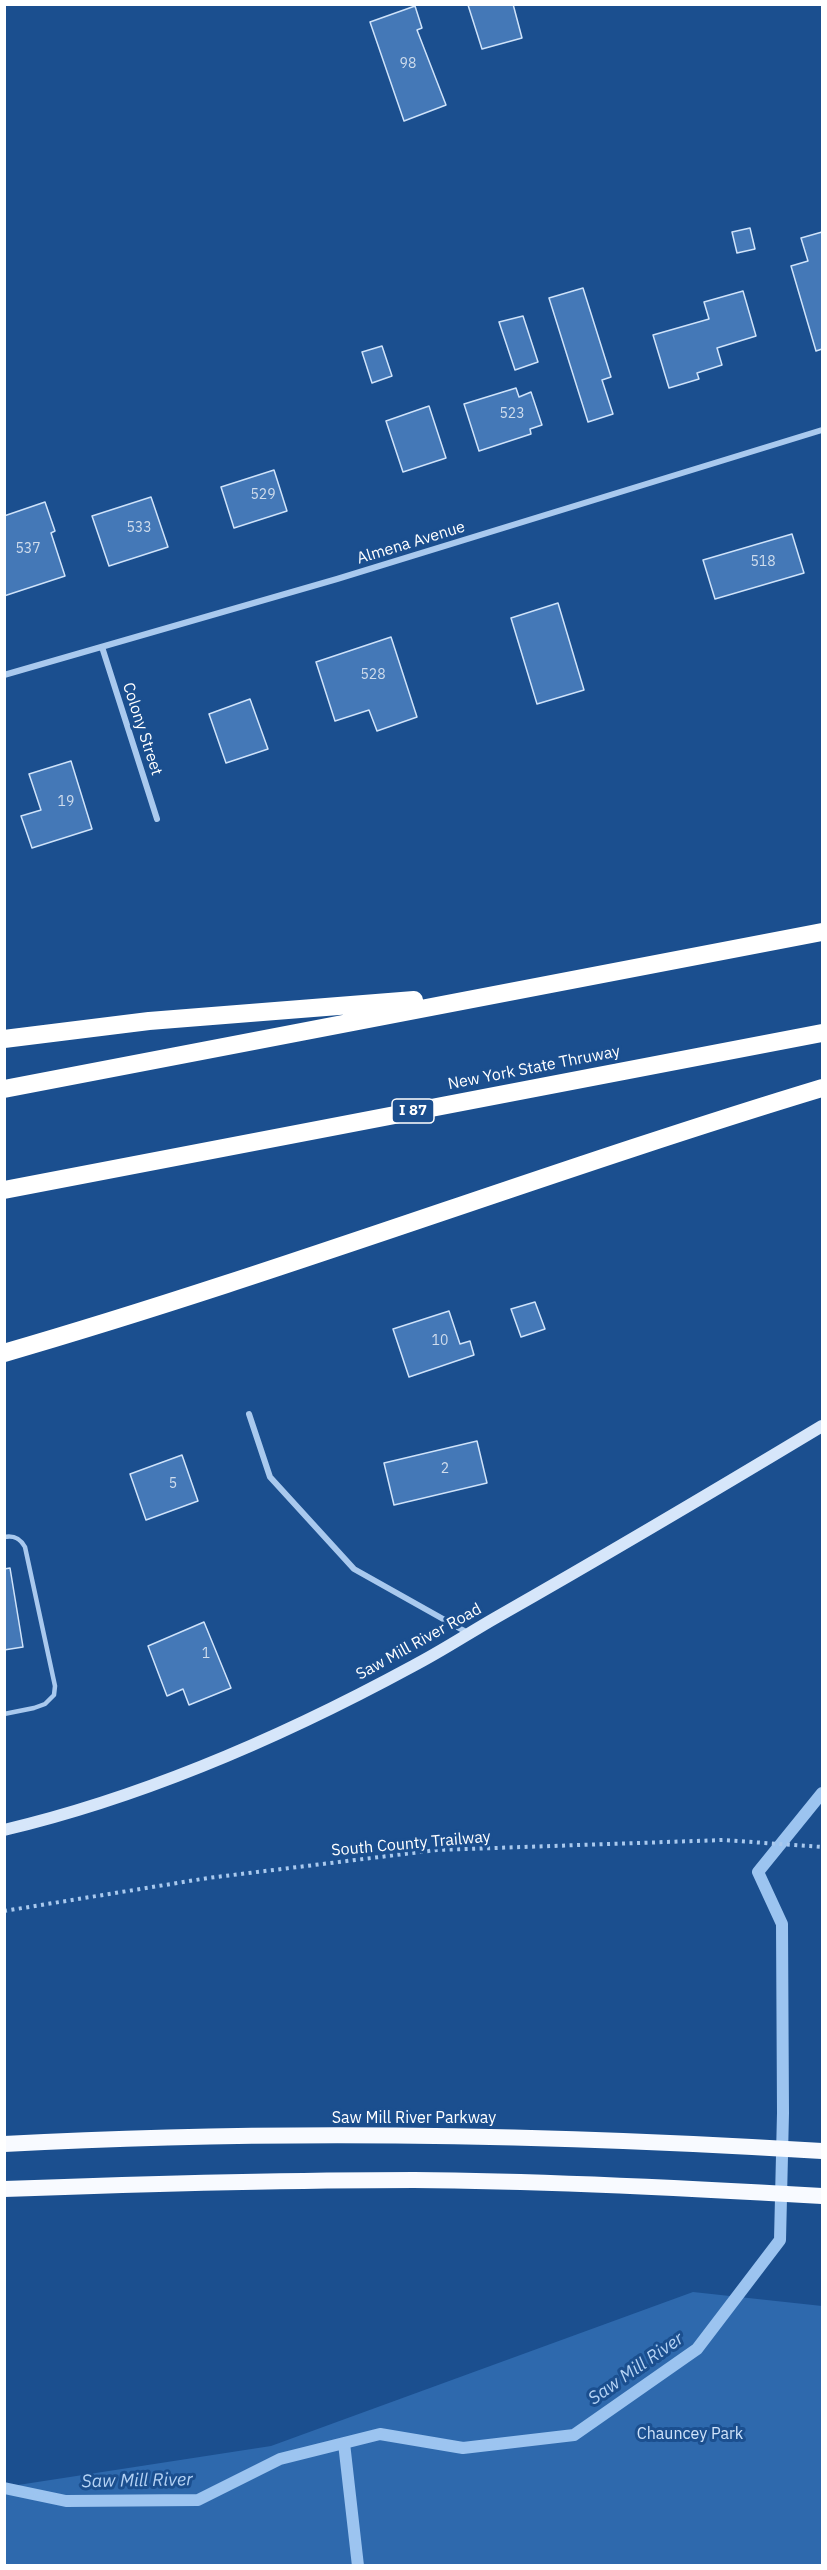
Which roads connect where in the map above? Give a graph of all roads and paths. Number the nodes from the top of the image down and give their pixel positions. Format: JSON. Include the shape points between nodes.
{"nodes":[{"id":1,"x":822,"y":430,"type":"edge"},
{"id":2,"x":102,"y":647,"type":"junction"},
{"id":3,"x":4,"y":675,"type":"edge"},
{"id":4,"x":157,"y":819,"type":"dead end"},
{"id":5,"x":822,"y":932,"type":"edge"},
{"id":6,"x":508,"y":992,"type":"junction"},
{"id":7,"x":822,"y":1033,"type":"edge"},
{"id":8,"x":4,"y":1039,"type":"edge"},
{"id":9,"x":822,"y":1088,"type":"edge"},
{"id":10,"x":4,"y":1089,"type":"edge"},
{"id":11,"x":4,"y":1190,"type":"edge"},
{"id":12,"x":4,"y":1353,"type":"edge"},
{"id":13,"x":249,"y":1414,"type":"dead end"},
{"id":14,"x":822,"y":1426,"type":"edge"},
{"id":15,"x":4,"y":1537,"type":"edge"},
{"id":16,"x":468,"y":1633,"type":"junction"},
{"id":17,"x":4,"y":1714,"type":"edge"},
{"id":18,"x":4,"y":1830,"type":"edge"},
{"id":19,"x":822,"y":1847,"type":"edge"},
{"id":20,"x":4,"y":1911,"type":"edge"},
{"id":21,"x":4,"y":2144,"type":"edge"},
{"id":22,"x":822,"y":2151,"type":"edge"},
{"id":23,"x":4,"y":2189,"type":"edge"},
{"id":24,"x":822,"y":2196,"type":"edge"}],
"edges":[{"from":1,"to":2,"type":"street","name":"Almena Avenue"},
{"from":2,"to":3,"type":"street","name":"Almena Avenue"},
{"from":2,"to":4,"type":"street","name":"Colony Street"},
{"from":5,"to":6,"type":"highway"},
{"from":6,"to":8,"type":"highway","via":[[149,1022]]},
{"from":6,"to":10,"type":"highway"},
{"from":7,"to":11,"type":"highway","name":"New York State Thruway","number":"I 87"},
{"from":9,"to":12,"type":"highway","via":[[234,1283]]},
{"from":13,"to":16,"type":"street","via":[[270,1477],[354,1569]]},
{"from":14,"to":16,"type":"main road","name":"Saw Mill River Road"},
{"from":15,"to":17,"type":"lane","via":[[21,1540],[25,1547],[55,1686],[54,1695],[45,1704]]},
{"from":16,"to":18,"type":"main road","name":"Saw Mill River Road","via":[[347,1701],[222,1759],[53,1819]]},
{"from":19,"to":20,"type":"path","name":"South County Trailway","via":[[723,1840],[437,1850],[208,1878]]},
{"from":21,"to":22,"type":"highway","name":"Saw Mill River Parkway","via":[[339,2135],[539,2137]]},
{"from":23,"to":24,"type":"highway","via":[[347,2180],[692,2188]]}]}
